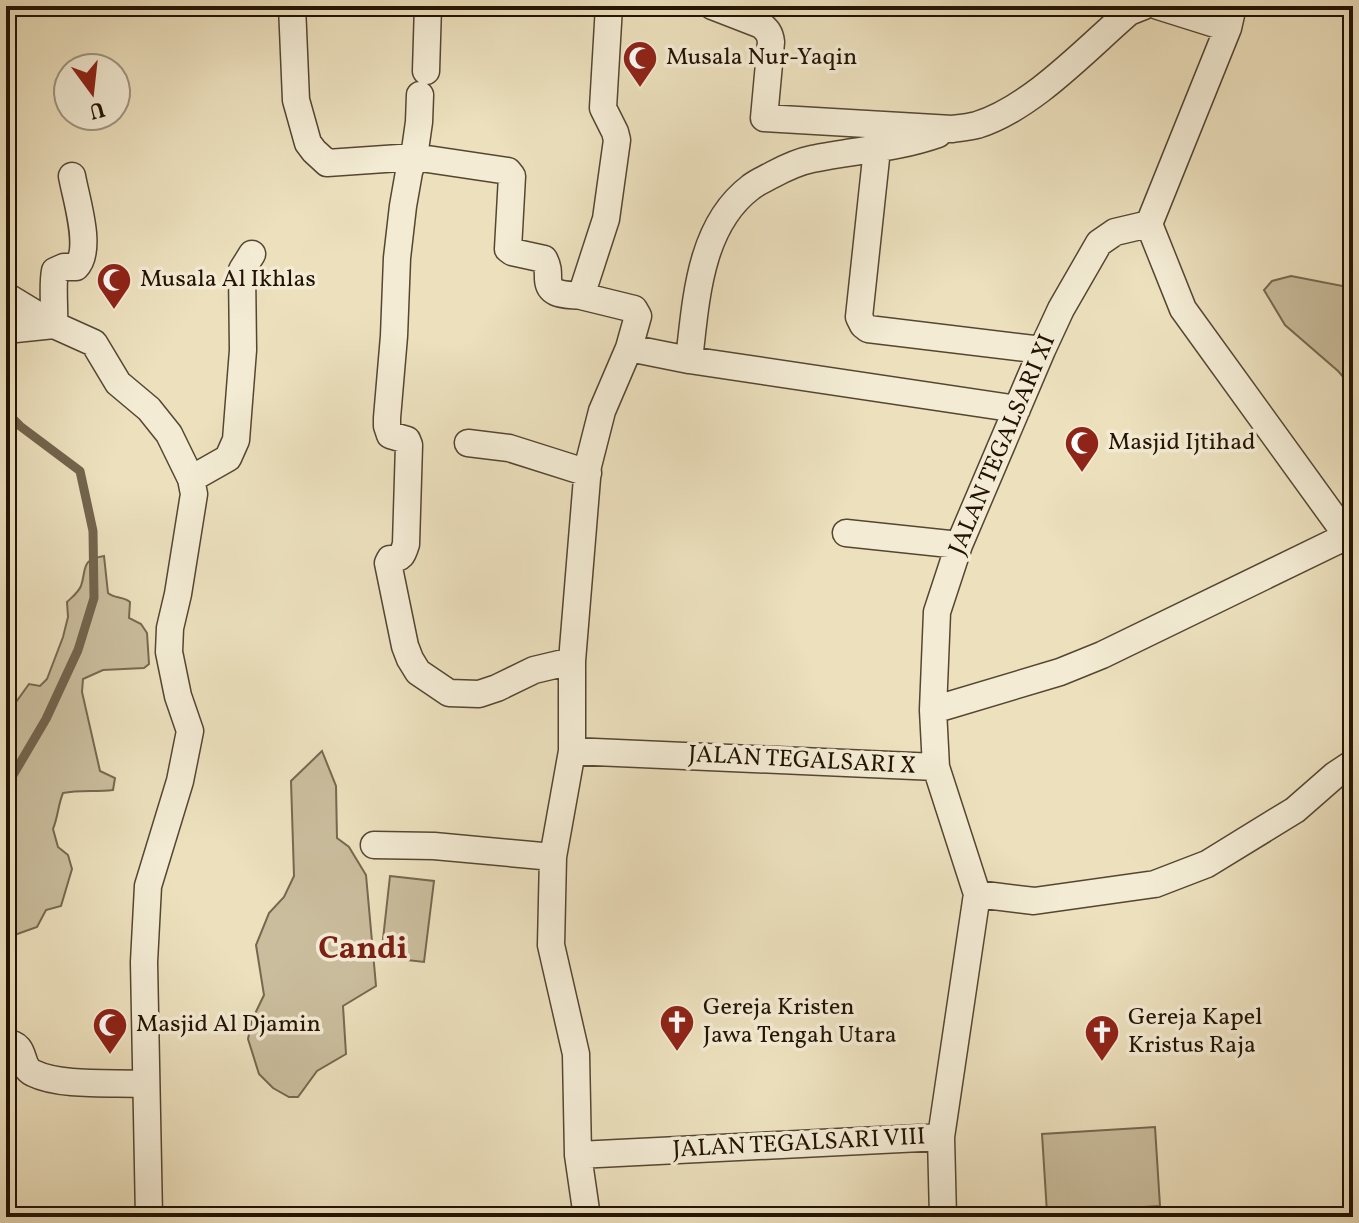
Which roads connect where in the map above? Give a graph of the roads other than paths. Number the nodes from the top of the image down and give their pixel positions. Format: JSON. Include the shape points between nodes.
{"nodes":[{"id":1,"x":292,"y":6,"type":"edge"},
{"id":2,"x":428,"y":6,"type":"edge"},
{"id":3,"x":609,"y":6,"type":"edge"},
{"id":4,"x":712,"y":6,"type":"edge"},
{"id":5,"x":1144,"y":6,"type":"edge"},
{"id":6,"x":1158,"y":6,"type":"edge"},
{"id":7,"x":1231,"y":17,"type":"edge"},
{"id":8,"x":952,"y":129,"type":"junction"},
{"id":9,"x":877,"y":149,"type":"junction"},
{"id":10,"x":414,"y":157,"type":"junction"},
{"id":11,"x":72,"y":176,"type":"dead end"},
{"id":12,"x":1149,"y":224,"type":"junction"},
{"id":13,"x":252,"y":254,"type":"dead end"},
{"id":14,"x":6,"y":296,"type":"edge"},
{"id":15,"x":581,"y":296,"type":"junction"},
{"id":16,"x":54,"y":325,"type":"junction"},
{"id":17,"x":6,"y":330,"type":"edge"},
{"id":18,"x":629,"y":348,"type":"junction"},
{"id":19,"x":1042,"y":350,"type":"junction"},
{"id":20,"x":689,"y":360,"type":"junction"},
{"id":21,"x":1017,"y":409,"type":"junction"},
{"id":22,"x":468,"y":443,"type":"dead end"},
{"id":23,"x":588,"y":473,"type":"junction"},
{"id":24,"x":191,"y":479,"type":"junction"},
{"id":25,"x":846,"y":533,"type":"dead end"},
{"id":26,"x":1350,"y":540,"type":"edge"},
{"id":27,"x":959,"y":545,"type":"junction"},
{"id":28,"x":572,"y":661,"type":"junction"},
{"id":29,"x":933,"y":710,"type":"junction"},
{"id":30,"x":572,"y":751,"type":"junction"},
{"id":31,"x":1353,"y":763,"type":"edge"},
{"id":32,"x":936,"y":767,"type":"junction"},
{"id":33,"x":374,"y":845,"type":"dead end"},
{"id":34,"x":553,"y":857,"type":"junction"},
{"id":35,"x":977,"y":894,"type":"junction"},
{"id":36,"x":6,"y":1043,"type":"edge"},
{"id":37,"x":146,"y":1084,"type":"junction"},
{"id":38,"x":941,"y":1137,"type":"junction"},
{"id":39,"x":578,"y":1155,"type":"junction"},
{"id":40,"x":149,"y":1217,"type":"edge"},
{"id":41,"x":587,"y":1217,"type":"edge"},
{"id":42,"x":943,"y":1217,"type":"edge"}],
"edges":[{"from":1,"to":10,"type":"street","via":[[295,90],[311,148],[327,163]]},
{"from":2,"to":10,"type":"street"},
{"from":3,"to":15,"type":"street","via":[[603,108],[617,140],[606,219]]},
{"from":4,"to":8,"type":"street","via":[[761,25],[770,35],[764,118]]},
{"from":5,"to":8,"type":"street","via":[[1129,12],[1026,100],[977,125]]},
{"from":6,"to":7,"type":"street"},
{"from":7,"to":12,"type":"street"},
{"from":8,"to":9,"type":"street"},
{"from":9,"to":19,"type":"street","via":[[859,317],[863,325]]},
{"from":9,"to":20,"type":"street","via":[[794,164],[736,200],[710,243]]},
{"from":10,"to":15,"type":"street","via":[[508,171],[508,249],[544,259],[550,290]]},
{"from":10,"to":28,"type":"street","via":[[397,258],[387,426],[390,435],[409,445],[406,544],[402,555],[388,563],[405,646],[418,672],[449,693],[479,694],[534,670]]},
{"from":11,"to":16,"type":"street","via":[[85,245],[76,267],[55,271]]},
{"from":12,"to":19,"type":"street","name":"JALAN TEGALSARI XI","via":[[1115,232],[1099,243]]},
{"from":12,"to":26,"type":"street","via":[[1183,309]]},
{"from":13,"to":24,"type":"street","via":[[242,270],[236,440],[228,458]]},
{"from":14,"to":16,"type":"street"},
{"from":15,"to":18,"type":"street","via":[[634,309],[638,316]]},
{"from":16,"to":17,"type":"street"},
{"from":16,"to":24,"type":"street","via":[[94,343],[118,383],[169,434]]},
{"from":18,"to":20,"type":"street"},
{"from":18,"to":23,"type":"street","via":[[602,411]]},
{"from":19,"to":21,"type":"street","name":"JALAN TEGALSARI XI"},
{"from":20,"to":21,"type":"street"},
{"from":21,"to":27,"type":"street","name":"JALAN TEGALSARI XI"},
{"from":22,"to":23,"type":"street","via":[[509,448]]},
{"from":23,"to":28,"type":"street"},
{"from":24,"to":37,"type":"street","via":[[194,494],[169,652],[190,731],[148,886]]},
{"from":25,"to":27,"type":"street"},
{"from":26,"to":29,"type":"street","via":[[1102,655]]},
{"from":27,"to":29,"type":"street","name":"JALAN TEGALSARI XI","via":[[937,612]]},
{"from":28,"to":30,"type":"street"},
{"from":29,"to":32,"type":"street","name":"JALAN TEGALSARI X"},
{"from":30,"to":32,"type":"street","name":"JALAN TEGALSARI X"},
{"from":30,"to":34,"type":"street"},
{"from":31,"to":35,"type":"street","via":[[1295,810],[1219,857],[1155,884],[1034,901]]},
{"from":32,"to":35,"type":"street"},
{"from":33,"to":34,"type":"street"},
{"from":34,"to":39,"type":"street","via":[[551,945],[576,1054]]},
{"from":35,"to":38,"type":"street"},
{"from":36,"to":37,"type":"street","via":[[17,1047],[34,1074],[76,1082]]},
{"from":37,"to":40,"type":"street"},
{"from":38,"to":39,"type":"street","name":"JALAN TEGALSARI VIII"},
{"from":38,"to":42,"type":"street","name":"JALAN TEGALSARI VIII"},
{"from":39,"to":41,"type":"street"}]}
